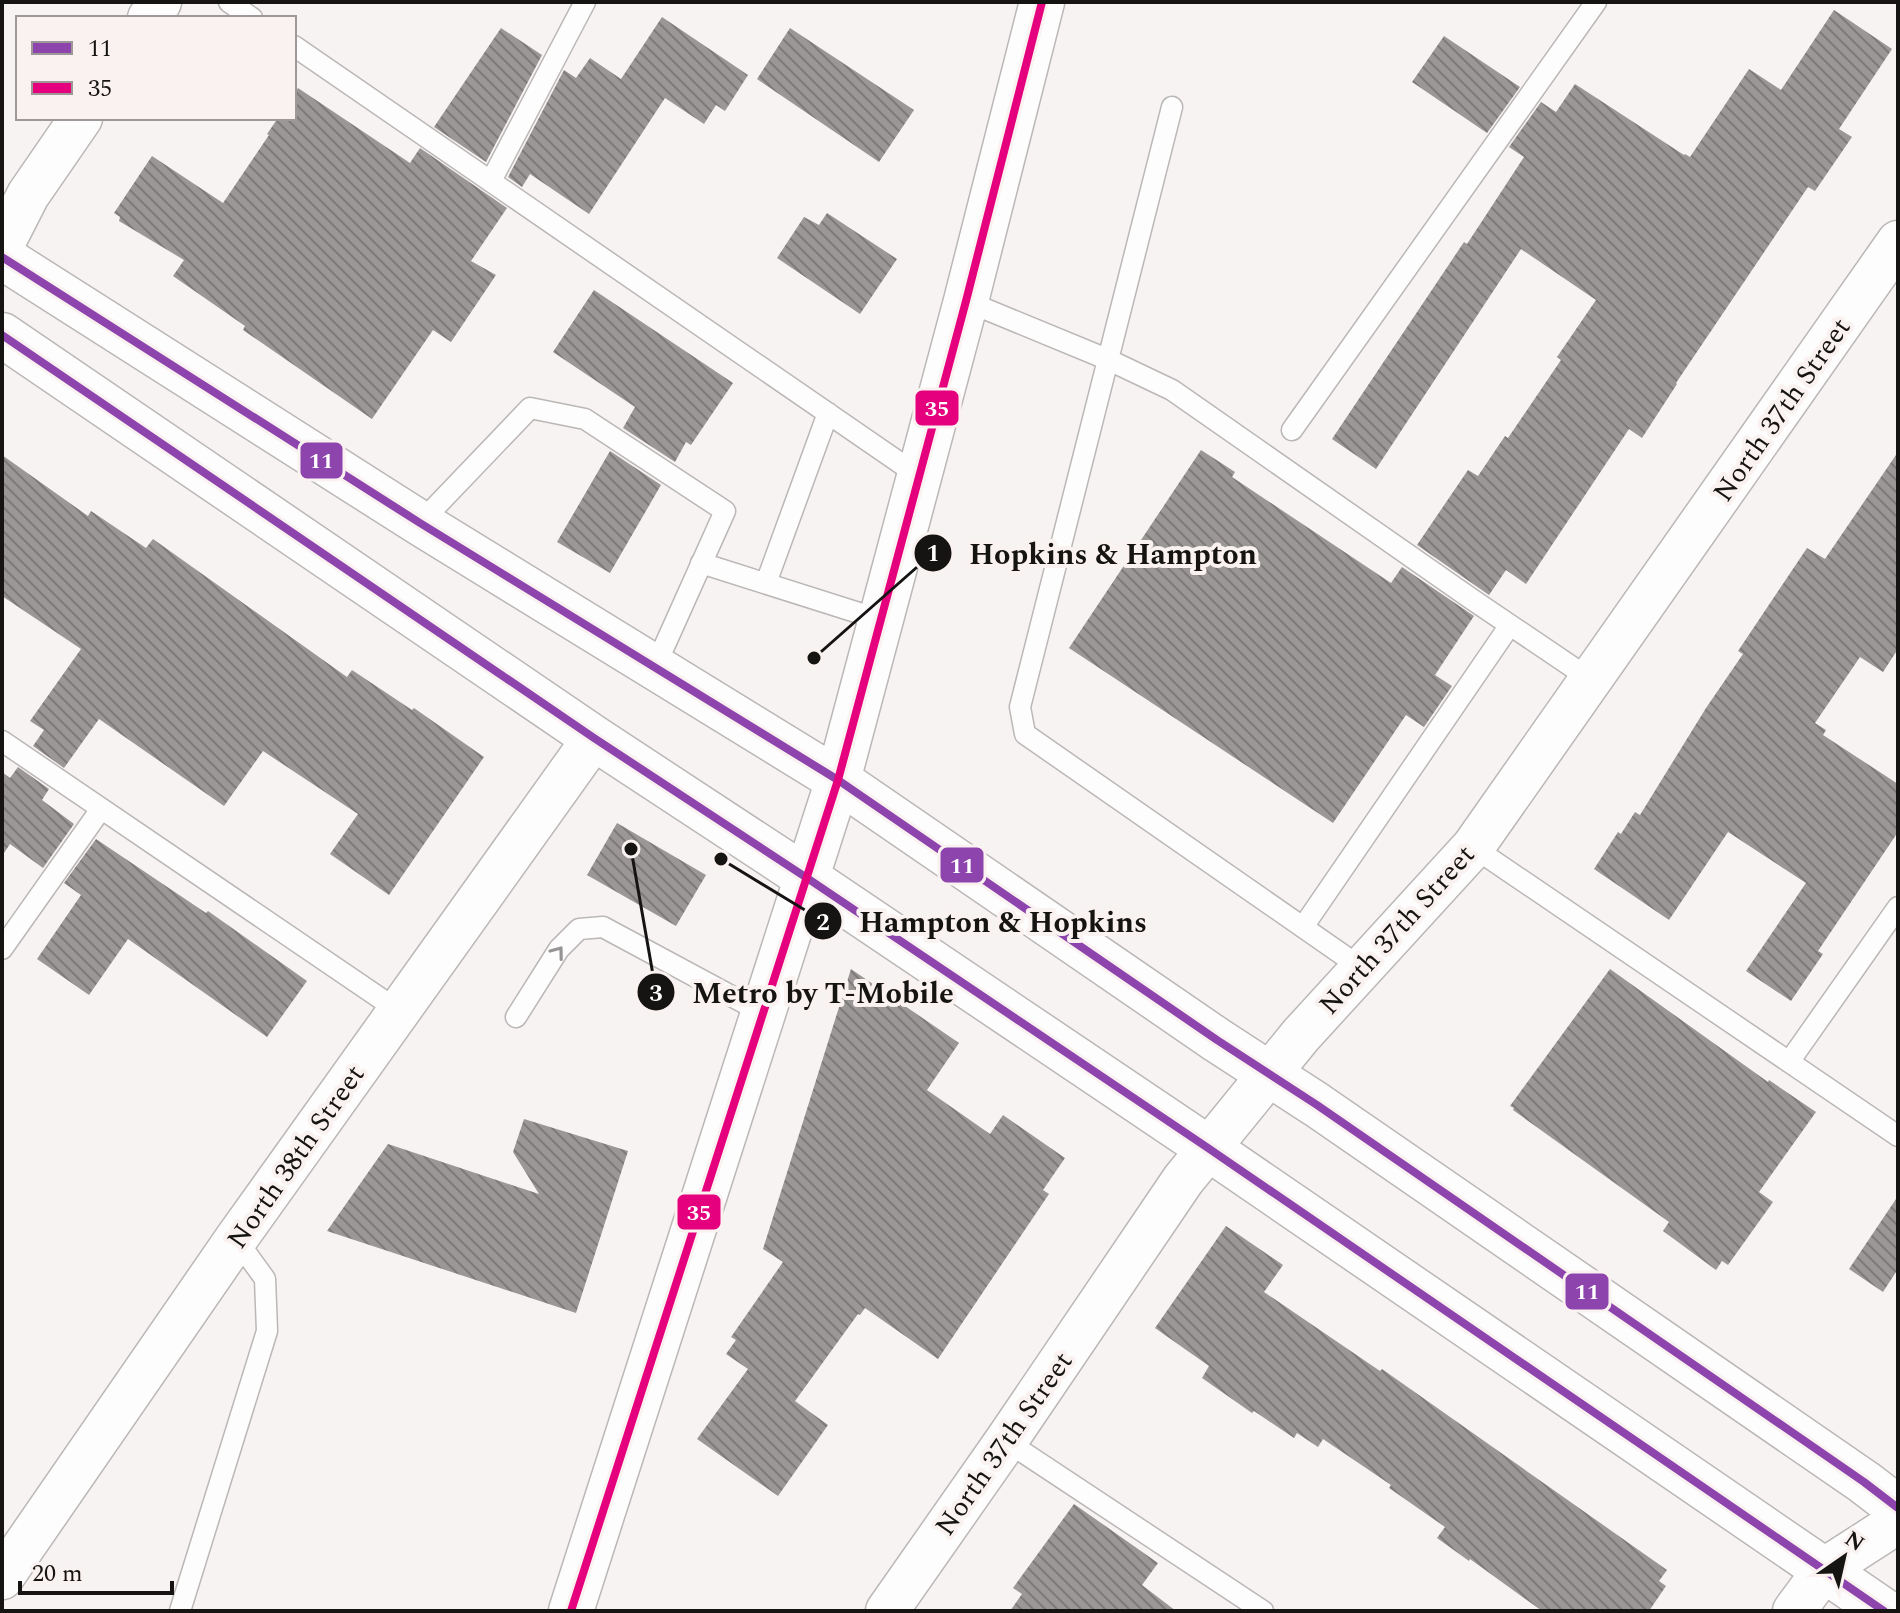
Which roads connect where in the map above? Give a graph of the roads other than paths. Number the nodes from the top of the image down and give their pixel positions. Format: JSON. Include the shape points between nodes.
{"nodes":[{"id":1,"x":229,"y":2,"type":"edge"},
{"id":2,"x":585,"y":2,"type":"edge"},
{"id":3,"x":1042,"y":2,"type":"edge"},
{"id":4,"x":1596,"y":2,"type":"edge"},
{"id":5,"x":249,"y":16,"type":"edge"},
{"id":6,"x":296,"y":47,"type":"edge"},
{"id":7,"x":1172,"y":107,"type":"dead end"},
{"id":8,"x":80,"y":120,"type":"edge"},
{"id":9,"x":491,"y":181,"type":"junction"},
{"id":10,"x":1898,"y":242,"type":"edge"},
{"id":11,"x":2,"y":246,"type":"edge"},
{"id":12,"x":2,"y":257,"type":"edge"},
{"id":13,"x":966,"y":301,"type":"junction"},
{"id":14,"x":2,"y":335,"type":"edge"},
{"id":15,"x":1109,"y":360,"type":"junction"},
{"id":16,"x":828,"y":413,"type":"junction"},
{"id":17,"x":1292,"y":430,"type":"dead end"},
{"id":18,"x":919,"y":476,"type":"junction"},
{"id":19,"x":420,"y":523,"type":"junction"},
{"id":20,"x":701,"y":563,"type":"junction"},
{"id":21,"x":766,"y":583,"type":"junction"},
{"id":22,"x":881,"y":620,"type":"junction"},
{"id":23,"x":1510,"y":625,"type":"junction"},
{"id":24,"x":655,"y":667,"type":"junction"},
{"id":25,"x":1590,"y":679,"type":"junction"},
{"id":26,"x":594,"y":738,"type":"junction"},
{"id":27,"x":2,"y":741,"type":"edge"},
{"id":28,"x":838,"y":780,"type":"junction"},
{"id":29,"x":101,"y":809,"type":"junction"},
{"id":30,"x":1473,"y":847,"type":"junction"},
{"id":31,"x":807,"y":878,"type":"junction"},
{"id":32,"x":1898,"y":907,"type":"edge"},
{"id":33,"x":1303,"y":927,"type":"junction"},
{"id":34,"x":2,"y":949,"type":"edge"},
{"id":35,"x":1363,"y":969,"type":"junction"},
{"id":36,"x":399,"y":1011,"type":"junction"},
{"id":37,"x":763,"y":1013,"type":"junction"},
{"id":38,"x":516,"y":1017,"type":"dead end"},
{"id":39,"x":1789,"y":1062,"type":"junction"},
{"id":40,"x":1269,"y":1074,"type":"junction"},
{"id":41,"x":1898,"y":1136,"type":"edge"},
{"id":42,"x":1208,"y":1148,"type":"junction"},
{"id":43,"x":236,"y":1239,"type":"junction"},
{"id":44,"x":1006,"y":1441,"type":"junction"},
{"id":45,"x":1898,"y":1508,"type":"edge"},
{"id":46,"x":1898,"y":1522,"type":"edge"},
{"id":47,"x":1825,"y":1569,"type":"junction"},
{"id":48,"x":2,"y":1578,"type":"edge"},
{"id":49,"x":180,"y":1611,"type":"edge"},
{"id":50,"x":571,"y":1611,"type":"edge"},
{"id":51,"x":887,"y":1611,"type":"edge"},
{"id":52,"x":1263,"y":1611,"type":"edge"},
{"id":53,"x":1794,"y":1611,"type":"edge"},
{"id":54,"x":1884,"y":1611,"type":"edge"}],
"edges":[{"from":1,"to":5,"type":"lane"},
{"from":2,"to":9,"type":"lane"},
{"from":3,"to":13,"type":"main road"},
{"from":4,"to":17,"type":"lane"},
{"from":6,"to":9,"type":"lane"},
{"from":7,"to":15,"type":"lane"},
{"from":8,"to":11,"type":"street","via":[[28,195]]},
{"from":9,"to":16,"type":"lane"},
{"from":10,"to":25,"type":"street","name":"North 37th Street"},
{"from":12,"to":19,"type":"main road"},
{"from":13,"to":15,"type":"lane"},
{"from":13,"to":18,"type":"main road"},
{"from":14,"to":26,"type":"main road"},
{"from":15,"to":23,"type":"lane","via":[[1172,390]]},
{"from":15,"to":33,"type":"lane","via":[[1020,707],[1025,734]]},
{"from":16,"to":18,"type":"lane"},
{"from":16,"to":21,"type":"lane"},
{"from":18,"to":22,"type":"main road"},
{"from":19,"to":20,"type":"lane","via":[[530,408],[585,419],[725,511]]},
{"from":19,"to":24,"type":"main road"},
{"from":20,"to":21,"type":"lane"},
{"from":20,"to":24,"type":"lane"},
{"from":21,"to":22,"type":"lane"},
{"from":22,"to":28,"type":"main road"},
{"from":23,"to":25,"type":"lane"},
{"from":23,"to":33,"type":"lane"},
{"from":24,"to":28,"type":"main road"},
{"from":25,"to":30,"type":"street","name":"North 37th Street"},
{"from":26,"to":31,"type":"main road"},
{"from":26,"to":36,"type":"street","name":"North 38th Street"},
{"from":27,"to":29,"type":"lane"},
{"from":28,"to":31,"type":"main road"},
{"from":28,"to":40,"type":"main road"},
{"from":29,"to":34,"type":"lane"},
{"from":29,"to":36,"type":"lane"},
{"from":30,"to":35,"type":"street","name":"North 37th Street"},
{"from":30,"to":39,"type":"lane"},
{"from":31,"to":37,"type":"main road"},
{"from":31,"to":42,"type":"main road"},
{"from":32,"to":39,"type":"lane"},
{"from":33,"to":35,"type":"lane"},
{"from":35,"to":40,"type":"street","name":"North 37th Street"},
{"from":36,"to":43,"type":"street","name":"North 38th Street"},
{"from":38,"to":37,"type":"lane","one_way":true,"via":[[559,949],[579,929],[603,927]]},
{"from":37,"to":50,"type":"main road"},
{"from":39,"to":41,"type":"lane"},
{"from":40,"to":42,"type":"street","name":"North 37th Street"},
{"from":40,"to":45,"type":"main road"},
{"from":42,"to":44,"type":"street","name":"North 37th Street"},
{"from":42,"to":47,"type":"main road"},
{"from":43,"to":48,"type":"street","name":"North 38th Street"},
{"from":43,"to":49,"type":"lane","via":[[265,1279],[267,1331]]},
{"from":44,"to":51,"type":"street","name":"North 37th Street"},
{"from":44,"to":52,"type":"lane"},
{"from":46,"to":47,"type":"street"},
{"from":47,"to":53,"type":"street"},
{"from":47,"to":54,"type":"main road"}]}
